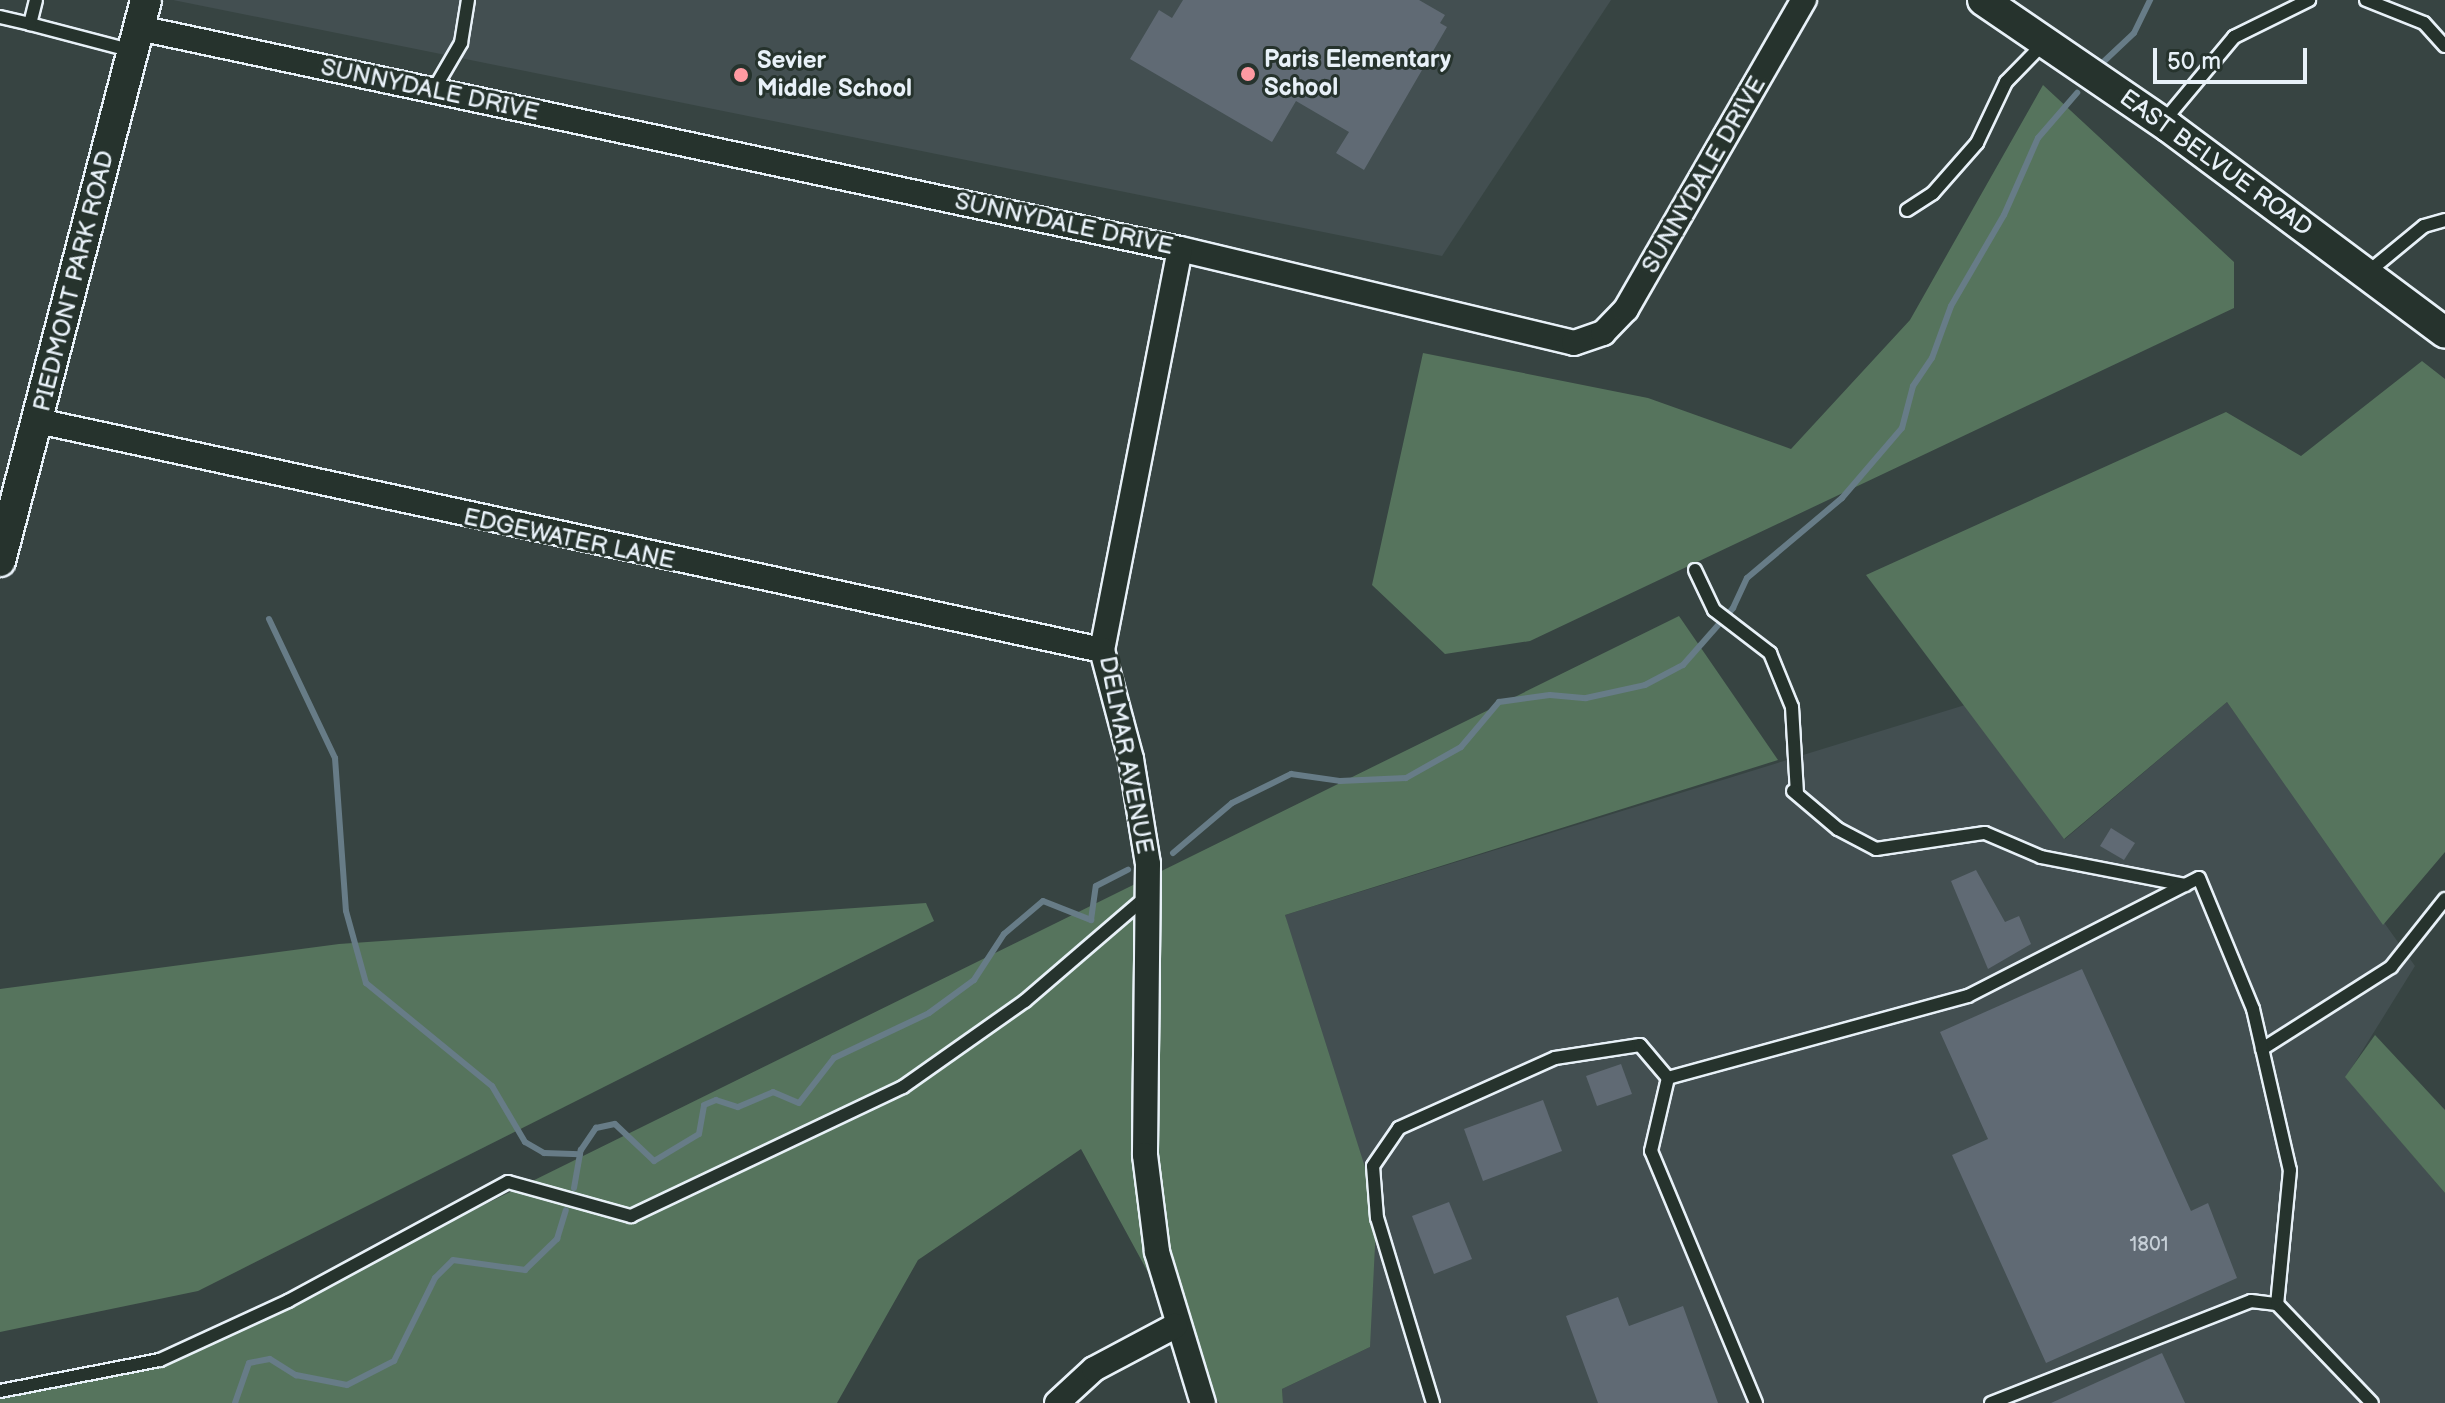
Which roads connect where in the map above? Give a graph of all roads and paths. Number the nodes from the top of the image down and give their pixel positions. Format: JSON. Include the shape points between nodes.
{"nodes":[{"id":1,"x":36,"y":0,"type":"edge"},
{"id":2,"x":468,"y":0,"type":"edge"},
{"id":3,"x":1804,"y":0,"type":"edge"},
{"id":4,"x":1983,"y":0,"type":"edge"},
{"id":5,"x":2309,"y":0,"type":"edge"},
{"id":6,"x":2366,"y":0,"type":"edge"},
{"id":7,"x":140,"y":16,"type":"edge"},
{"id":8,"x":0,"y":17,"type":"edge"},
{"id":9,"x":30,"y":24,"type":"junction"},
{"id":10,"x":2044,"y":43,"type":"junction"},
{"id":11,"x":2445,"y":46,"type":"edge"},
{"id":12,"x":433,"y":91,"type":"junction"},
{"id":13,"x":2163,"y":123,"type":"junction"},
{"id":14,"x":1907,"y":210,"type":"dead end"},
{"id":15,"x":2445,"y":220,"type":"edge"},
{"id":16,"x":1180,"y":249,"type":"junction"},
{"id":17,"x":2367,"y":273,"type":"junction"},
{"id":18,"x":2445,"y":333,"type":"edge"},
{"id":19,"x":38,"y":421,"type":"junction"},
{"id":20,"x":0,"y":561,"type":"edge"},
{"id":21,"x":1695,"y":570,"type":"dead end"},
{"id":22,"x":1102,"y":650,"type":"junction"},
{"id":23,"x":2185,"y":885,"type":"junction"},
{"id":24,"x":1149,"y":895,"type":"junction"},
{"id":25,"x":2445,"y":899,"type":"edge"},
{"id":26,"x":2262,"y":1049,"type":"junction"},
{"id":27,"x":1668,"y":1078,"type":"junction"},
{"id":28,"x":2277,"y":1304,"type":"junction"},
{"id":29,"x":1175,"y":1326,"type":"junction"},
{"id":30,"x":0,"y":1391,"type":"edge"},
{"id":31,"x":1057,"y":1403,"type":"edge"},
{"id":32,"x":1203,"y":1403,"type":"edge"},
{"id":33,"x":1433,"y":1403,"type":"edge"},
{"id":34,"x":1756,"y":1403,"type":"edge"},
{"id":35,"x":1991,"y":1403,"type":"edge"},
{"id":36,"x":2372,"y":1403,"type":"edge"}],
"edges":[{"from":1,"to":9,"type":"lane"},
{"from":2,"to":12,"type":"lane","via":[[461,43]]},
{"from":3,"to":16,"type":"street","name":"SUNNYDALE DRIVE","via":[[1635,296],[1593,340],[1558,341]]},
{"from":4,"to":10,"type":"street","name":"EAST BELVUE ROAD"},
{"from":5,"to":13,"type":"lane","via":[[2234,37]]},
{"from":6,"to":11,"type":"lane","via":[[2424,23]]},
{"from":7,"to":9,"type":"lane"},
{"from":7,"to":12,"type":"street","name":"SUNNYDALE DRIVE"},
{"from":7,"to":19,"type":"street","name":"PIEDMONT PARK ROAD"},
{"from":8,"to":9,"type":"lane"},
{"from":10,"to":13,"type":"street","name":"EAST BELVUE ROAD"},
{"from":10,"to":14,"type":"lane","via":[[2006,82],[1977,143],[1933,193]]},
{"from":12,"to":16,"type":"street","name":"SUNNYDALE DRIVE"},
{"from":13,"to":17,"type":"street","name":"EAST BELVUE ROAD"},
{"from":15,"to":17,"type":"lane","via":[[2424,226]]},
{"from":16,"to":22,"type":"street","name":"DELMAR AVENUE"},
{"from":17,"to":18,"type":"street","name":"EAST BELVUE ROAD"},
{"from":19,"to":20,"type":"street","name":"PIEDMONT PARK ROAD"},
{"from":19,"to":22,"type":"street","name":"EDGEWATER LANE"},
{"from":21,"to":23,"type":"lane","via":[[1714,610],[1770,653],[1792,707],[1795,792],[1838,829],[1876,849],[1985,833],[2041,857]]},
{"from":22,"to":24,"type":"street","name":"DELMAR AVENUE","via":[[1131,759]]},
{"from":23,"to":26,"type":"lane","via":[[2199,878],[2253,1009]]},
{"from":23,"to":27,"type":"lane","via":[[1968,996]]},
{"from":24,"to":29,"type":"street","name":"DELMAR AVENUE","via":[[1145,1155],[1157,1252]]},
{"from":24,"to":30,"type":"lane","via":[[1025,1001],[903,1087],[631,1216],[508,1182],[288,1301],[160,1360]]},
{"from":25,"to":26,"type":"lane","via":[[2391,967]]},
{"from":26,"to":28,"type":"lane","via":[[2290,1170]]},
{"from":27,"to":33,"type":"lane","via":[[1640,1045],[1555,1058],[1399,1128],[1373,1166],[1377,1218]]},
{"from":27,"to":34,"type":"lane","via":[[1651,1151]]},
{"from":28,"to":35,"type":"lane","via":[[2251,1301]]},
{"from":28,"to":36,"type":"lane"},
{"from":29,"to":31,"type":"street","via":[[1094,1369]]},
{"from":29,"to":32,"type":"street","name":"DELMAR AVENUE"}]}
